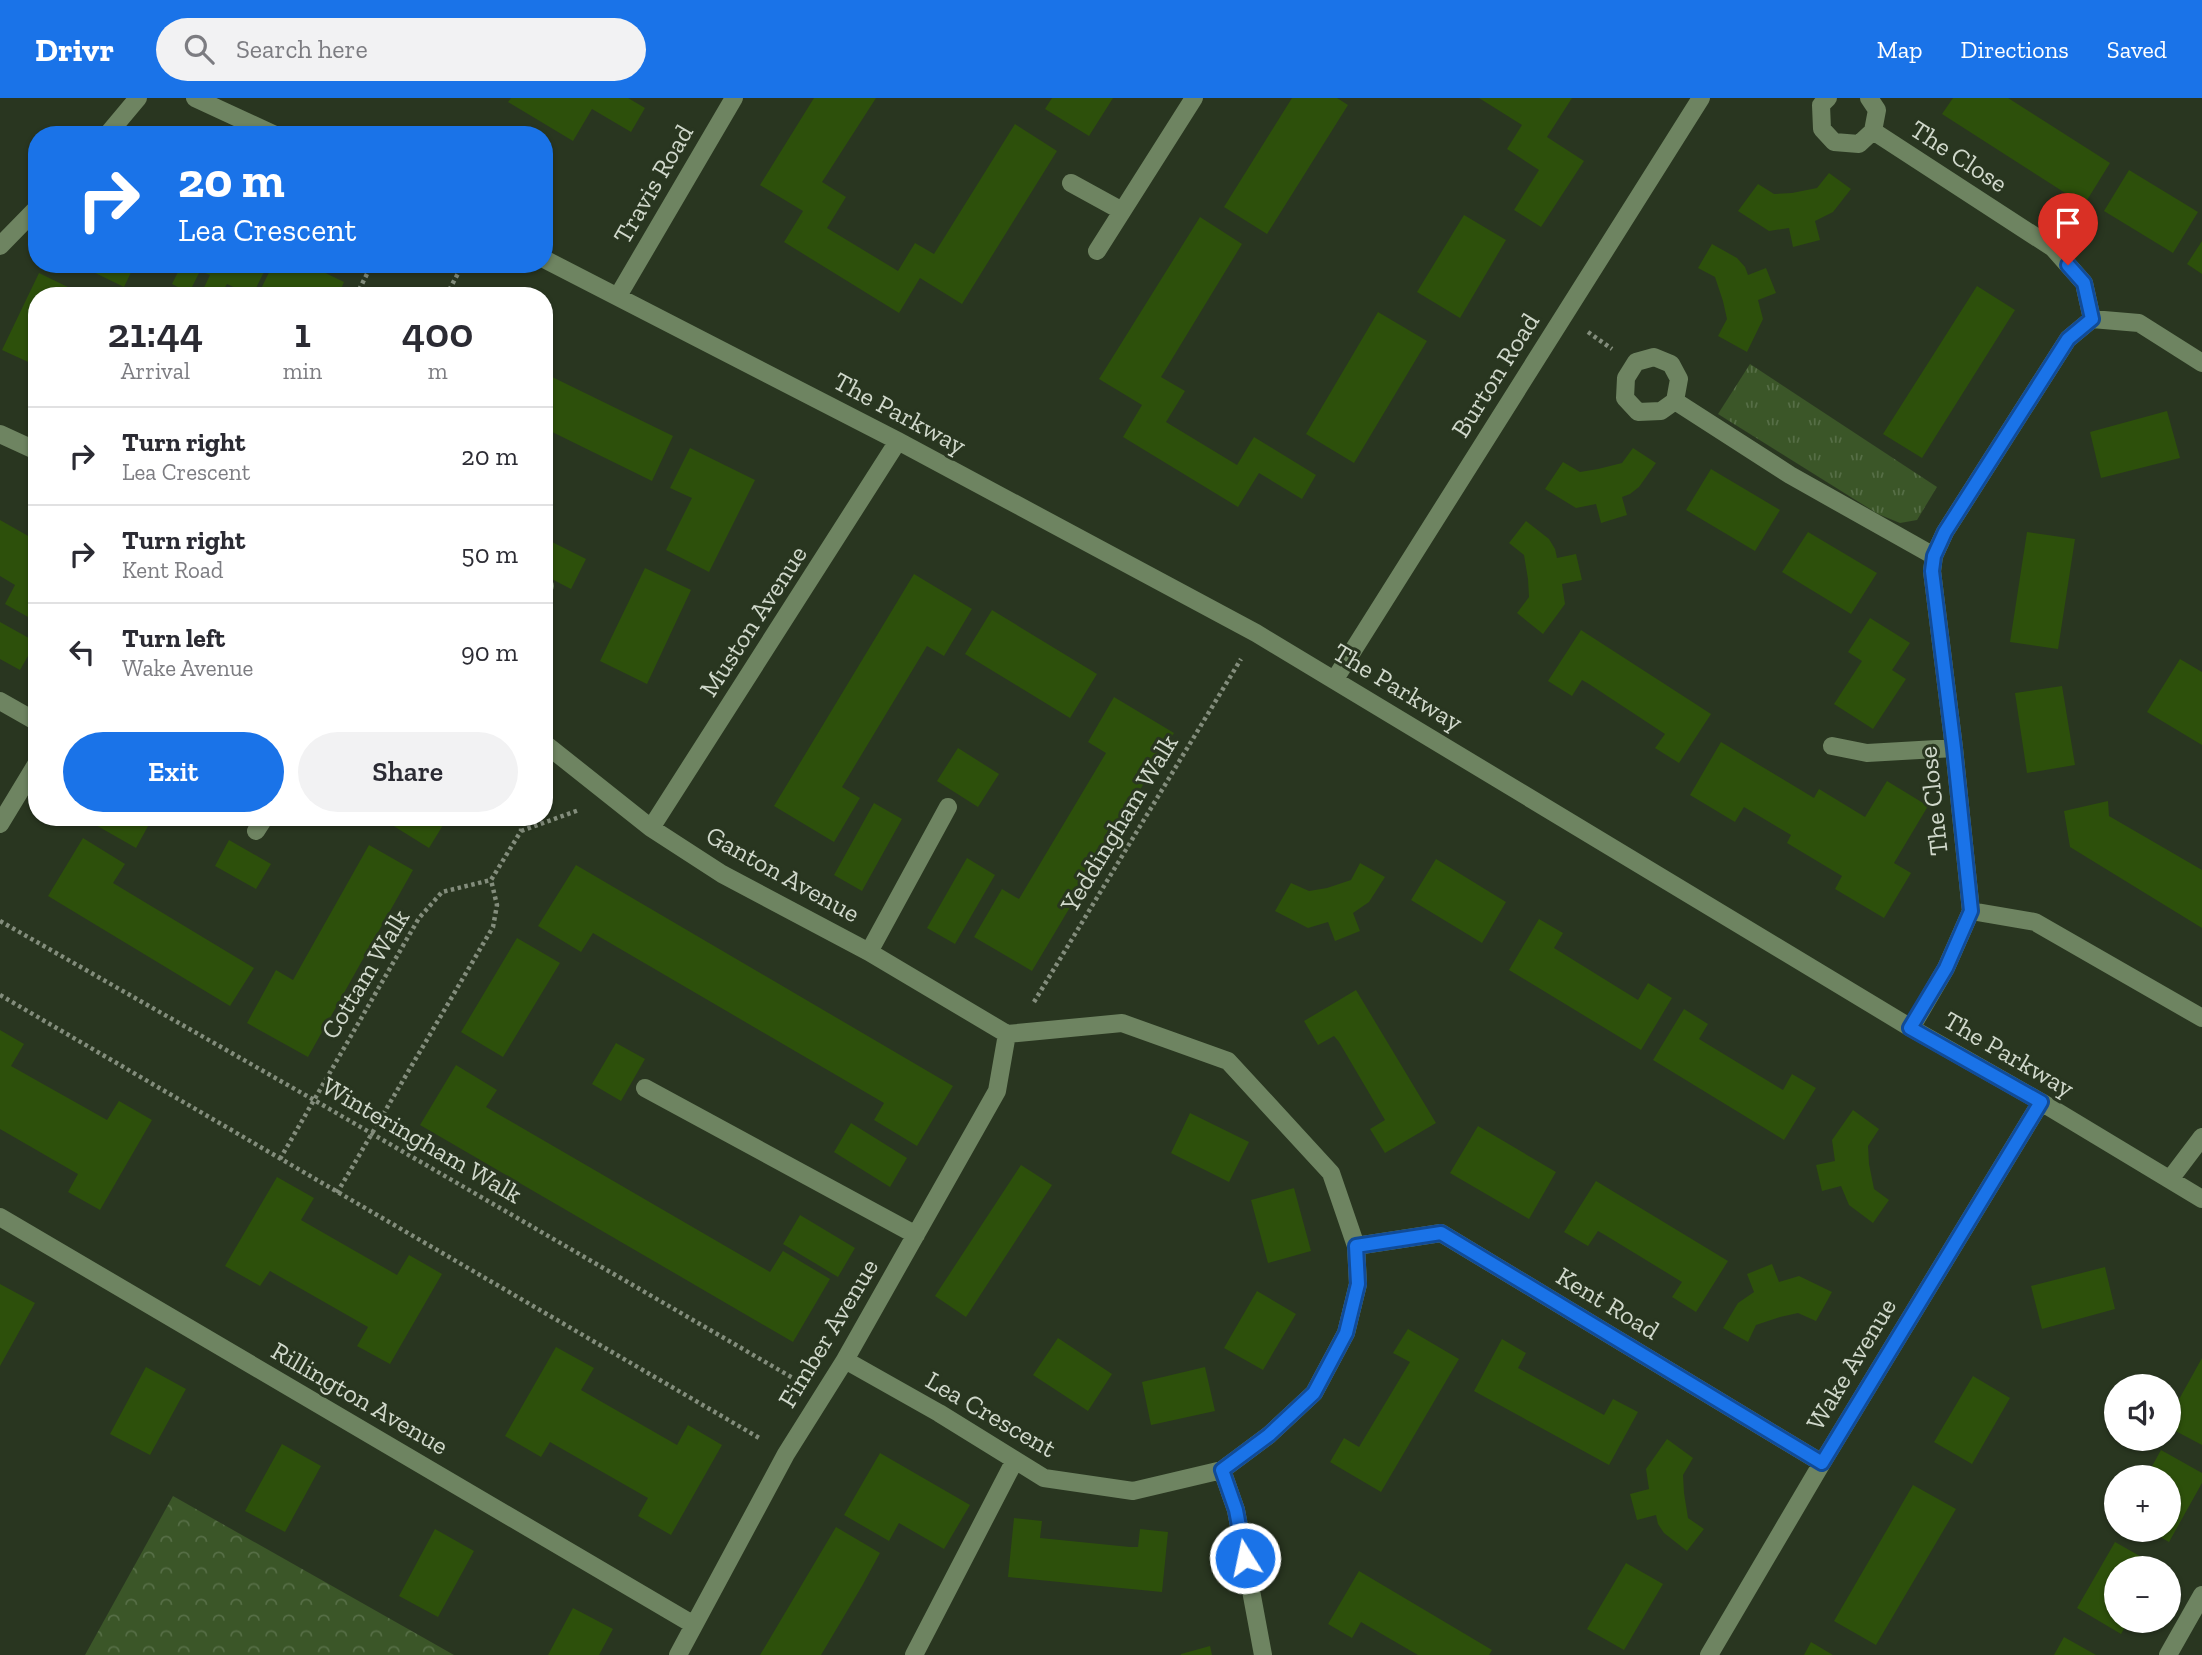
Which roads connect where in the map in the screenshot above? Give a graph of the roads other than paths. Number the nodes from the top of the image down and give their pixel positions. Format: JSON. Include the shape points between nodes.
{"nodes":[{"id":1,"x":138,"y":98,"type":"edge"},
{"id":2,"x":195,"y":98,"type":"edge"},
{"id":3,"x":734,"y":98,"type":"edge"},
{"id":4,"x":1194,"y":98,"type":"edge"},
{"id":5,"x":1700,"y":98,"type":"edge"},
{"id":6,"x":1828,"y":98,"type":"edge"},
{"id":7,"x":1870,"y":98,"type":"edge"},
{"id":8,"x":115,"y":126,"type":"edge"},
{"id":9,"x":256,"y":126,"type":"edge"},
{"id":10,"x":1873,"y":131,"type":"junction"},
{"id":11,"x":1071,"y":183,"type":"dead end"},
{"id":12,"x":1122,"y":211,"type":"junction"},
{"id":13,"x":28,"y":217,"type":"edge"},
{"id":14,"x":0,"y":246,"type":"edge"},
{"id":15,"x":1097,"y":251,"type":"dead end"},
{"id":16,"x":553,"y":264,"type":"edge"},
{"id":17,"x":618,"y":296,"type":"junction"},
{"id":18,"x":2092,"y":319,"type":"junction"},
{"id":19,"x":2202,"y":363,"type":"edge"},
{"id":20,"x":1675,"y":401,"type":"junction"},
{"id":21,"x":0,"y":433,"type":"edge"},
{"id":22,"x":898,"y":442,"type":"junction"},
{"id":23,"x":28,"y":447,"type":"edge"},
{"id":24,"x":1934,"y":556,"type":"junction"},
{"id":25,"x":1335,"y":679,"type":"junction"},
{"id":26,"x":0,"y":701,"type":"edge"},
{"id":27,"x":28,"y":717,"type":"edge"},
{"id":28,"x":1832,"y":746,"type":"dead end"},
{"id":29,"x":1954,"y":748,"type":"junction"},
{"id":30,"x":553,"y":750,"type":"edge"},
{"id":31,"x":28,"y":778,"type":"edge"},
{"id":32,"x":948,"y":807,"type":"dead end"},
{"id":33,"x":0,"y":824,"type":"edge"},
{"id":34,"x":652,"y":828,"type":"junction"},
{"id":35,"x":1971,"y":911,"type":"junction"},
{"id":36,"x":869,"y":952,"type":"junction"},
{"id":37,"x":2202,"y":1018,"type":"edge"},
{"id":38,"x":1910,"y":1028,"type":"junction"},
{"id":39,"x":1011,"y":1033,"type":"junction"},
{"id":40,"x":645,"y":1088,"type":"dead end"},
{"id":41,"x":2041,"y":1102,"type":"junction"},
{"id":42,"x":2202,"y":1137,"type":"edge"},
{"id":43,"x":2171,"y":1178,"type":"junction"},
{"id":44,"x":2202,"y":1199,"type":"edge"},
{"id":45,"x":0,"y":1216,"type":"edge"},
{"id":46,"x":916,"y":1235,"type":"junction"},
{"id":47,"x":1356,"y":1246,"type":"junction"},
{"id":48,"x":845,"y":1360,"type":"junction"},
{"id":49,"x":1015,"y":1460,"type":"junction"},
{"id":50,"x":1822,"y":1463,"type":"junction"},
{"id":51,"x":1222,"y":1470,"type":"junction"},
{"id":52,"x":2202,"y":1595,"type":"edge"},
{"id":53,"x":694,"y":1625,"type":"junction"},
{"id":54,"x":678,"y":1655,"type":"edge"},
{"id":55,"x":914,"y":1655,"type":"edge"},
{"id":56,"x":1262,"y":1655,"type":"edge"},
{"id":57,"x":1709,"y":1655,"type":"edge"},
{"id":58,"x":2168,"y":1655,"type":"edge"}],
"edges":[{"from":1,"to":8,"type":"street"},
{"from":2,"to":9,"type":"street"},
{"from":3,"to":17,"type":"street","name":"Travis Road"},
{"from":4,"to":12,"type":"street"},
{"from":5,"to":25,"type":"street","name":"Burton Road"},
{"from":6,"to":10,"type":"street","name":"The Close","via":[[1821,105],[1822,129],[1834,142],[1859,144]]},
{"from":7,"to":10,"type":"street","name":"The Close","via":[[1877,110]]},
{"from":10,"to":18,"type":"street","name":"The Close","via":[[2053,248],[2084,283]]},
{"from":11,"to":12,"type":"street"},
{"from":12,"to":15,"type":"street"},
{"from":13,"to":14,"type":"street"},
{"from":16,"to":17,"type":"street","name":"The Parkway"},
{"from":17,"to":22,"type":"street","name":"The Parkway"},
{"from":18,"to":19,"type":"street","via":[[2139,323]]},
{"from":18,"to":24,"type":"street","name":"The Close","via":[[2068,339]]},
{"from":20,"to":20,"type":"street","via":[[1661,411],[1638,412],[1625,398],[1626,378],[1636,362],[1654,357],[1671,364],[1679,379]]},
{"from":20,"to":24,"type":"street","via":[[1790,475]]},
{"from":21,"to":23,"type":"street"},
{"from":22,"to":25,"type":"street","name":"The Parkway"},
{"from":22,"to":34,"type":"street","name":"Muston Avenue"},
{"from":24,"to":29,"type":"street","name":"The Close","via":[[1932,571]]},
{"from":25,"to":38,"type":"street","name":"The Parkway"},
{"from":26,"to":27,"type":"street"},
{"from":28,"to":29,"type":"street","via":[[1867,752]]},
{"from":29,"to":35,"type":"street","name":"The Close"},
{"from":30,"to":34,"type":"street","name":"Ganton Avenue"},
{"from":31,"to":33,"type":"street"},
{"from":32,"to":36,"type":"street"},
{"from":34,"to":36,"type":"street","name":"Ganton Avenue","via":[[722,874]]},
{"from":35,"to":37,"type":"street","via":[[2035,922]]},
{"from":35,"to":38,"type":"street","name":"The Close","via":[[1946,968]]},
{"from":36,"to":39,"type":"street","name":"Ganton Avenue"},
{"from":38,"to":41,"type":"street","name":"The Parkway"},
{"from":39,"to":46,"type":"street","name":"Fimber Avenue","via":[[997,1091]]},
{"from":39,"to":47,"type":"street","name":"Lea Crescent","via":[[1122,1023],[1228,1061],[1331,1174]]},
{"from":40,"to":46,"type":"street"},
{"from":41,"to":43,"type":"street","name":"The Parkway"},
{"from":41,"to":50,"type":"street","name":"Wake Avenue"},
{"from":42,"to":43,"type":"street"},
{"from":43,"to":44,"type":"street","name":"The Parkway"},
{"from":45,"to":53,"type":"street","name":"Rillington Avenue"},
{"from":46,"to":48,"type":"street","name":"Fimber Avenue"},
{"from":47,"to":50,"type":"street","name":"Kent Road","via":[[1441,1233]]},
{"from":47,"to":51,"type":"street","name":"Lea Crescent","via":[[1358,1284],[1346,1333],[1314,1393]]},
{"from":48,"to":49,"type":"street","name":"Lea Crescent"},
{"from":48,"to":53,"type":"street","name":"Fimber Avenue","via":[[786,1454]]},
{"from":49,"to":51,"type":"street","name":"Lea Crescent","via":[[1044,1478],[1133,1491]]},
{"from":49,"to":55,"type":"street"},
{"from":50,"to":57,"type":"street","name":"Wake Avenue"},
{"from":51,"to":56,"type":"street","via":[[1236,1510]]},
{"from":52,"to":58,"type":"street"},
{"from":53,"to":54,"type":"street","name":"Fimber Avenue"}]}
